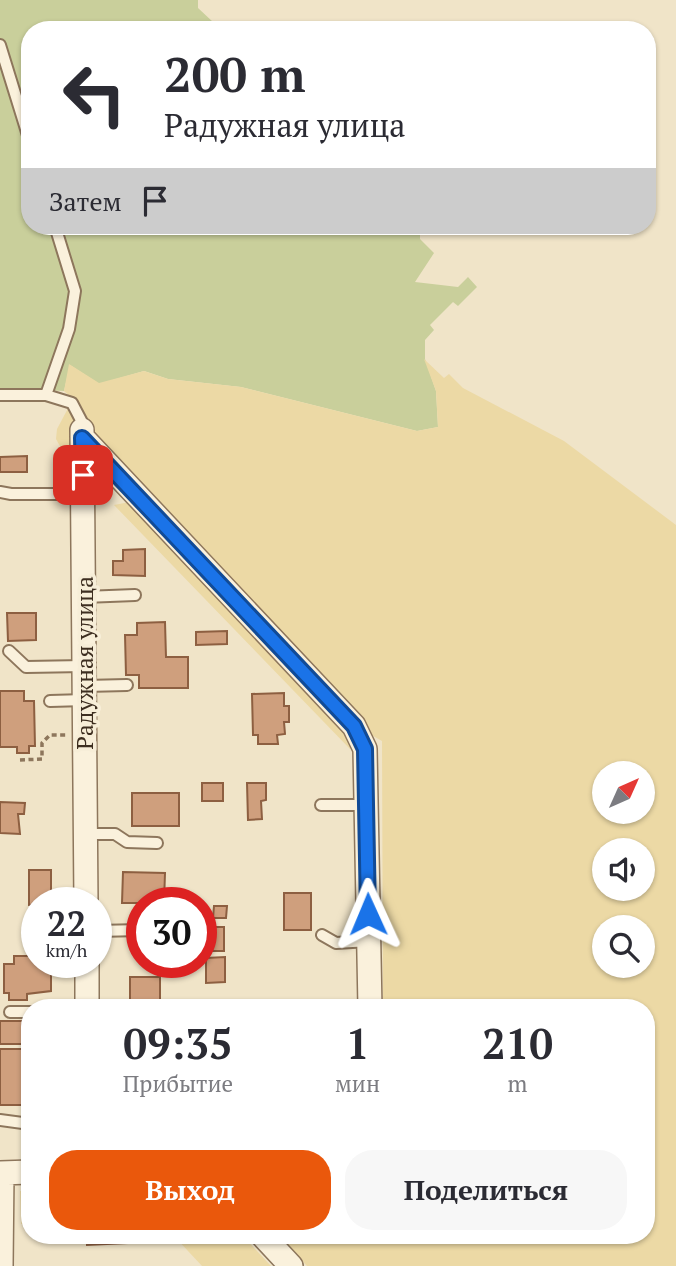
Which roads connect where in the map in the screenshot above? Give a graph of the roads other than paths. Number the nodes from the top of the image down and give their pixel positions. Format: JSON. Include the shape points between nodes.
{"nodes":[{"id":1,"x":0,"y":45,"type":"edge"},
{"id":2,"x":21,"y":113,"type":"edge"},
{"id":3,"x":58,"y":235,"type":"edge"},
{"id":4,"x":0,"y":394,"type":"edge"},
{"id":5,"x":46,"y":396,"type":"junction"},
{"id":6,"x":82,"y":431,"type":"junction"},
{"id":7,"x":0,"y":492,"type":"edge"},
{"id":8,"x":83,"y":494,"type":"junction"},
{"id":9,"x":135,"y":595,"type":"dead end"},
{"id":10,"x":84,"y":597,"type":"junction"},
{"id":11,"x":9,"y":651,"type":"dead end"},
{"id":12,"x":85,"y":684,"type":"junction"},
{"id":13,"x":127,"y":685,"type":"dead end"},
{"id":14,"x":50,"y":701,"type":"dead end"},
{"id":15,"x":321,"y":805,"type":"dead end"},
{"id":16,"x":366,"y":805,"type":"junction"},
{"id":17,"x":86,"y":835,"type":"junction"},
{"id":18,"x":157,"y":843,"type":"dead end"},
{"id":19,"x":86,"y":887,"type":"edge"},
{"id":20,"x":323,"y":935,"type":"dead end"},
{"id":21,"x":369,"y":941,"type":"junction"},
{"id":22,"x":87,"y":978,"type":"edge"},
{"id":23,"x":87,"y":999,"type":"edge"},
{"id":24,"x":370,"y":999,"type":"edge"},
{"id":25,"x":10,"y":1012,"type":"dead end"},
{"id":26,"x":21,"y":1012,"type":"edge"},
{"id":27,"x":0,"y":1120,"type":"edge"},
{"id":28,"x":21,"y":1123,"type":"edge"},
{"id":29,"x":1,"y":1172,"type":"edge"},
{"id":30,"x":21,"y":1172,"type":"edge"},
{"id":31,"x":270,"y":1244,"type":"edge"},
{"id":32,"x":1,"y":1266,"type":"edge"},
{"id":33,"x":291,"y":1266,"type":"edge"}],
"edges":[{"from":1,"to":2,"type":"lane"},
{"from":3,"to":5,"type":"lane","via":[[75,291],[69,329]]},
{"from":4,"to":5,"type":"lane"},
{"from":5,"to":6,"type":"lane","via":[[72,403]]},
{"from":6,"to":8,"type":"street","name":"Радужная улица"},
{"from":6,"to":16,"type":"street","via":[[354,726],[365,749]]},
{"from":7,"to":8,"type":"lane"},
{"from":8,"to":10,"type":"street","name":"Радужная улица"},
{"from":9,"to":10,"type":"lane"},
{"from":10,"to":12,"type":"street","name":"Радужная улица"},
{"from":11,"to":12,"type":"lane","via":[[26,667]]},
{"from":12,"to":13,"type":"lane"},
{"from":12,"to":14,"type":"lane"},
{"from":12,"to":17,"type":"street","name":"Радужная улица"},
{"from":15,"to":16,"type":"lane"},
{"from":16,"to":21,"type":"street"},
{"from":17,"to":18,"type":"lane","via":[[115,834],[127,842]]},
{"from":17,"to":19,"type":"street","name":"Радужная улица"},
{"from":20,"to":21,"type":"lane","via":[[336,943]]},
{"from":21,"to":24,"type":"street"},
{"from":22,"to":23,"type":"street"},
{"from":25,"to":26,"type":"lane"},
{"from":27,"to":28,"type":"lane"},
{"from":29,"to":30,"type":"street"},
{"from":29,"to":32,"type":"street"},
{"from":31,"to":33,"type":"street"}]}
